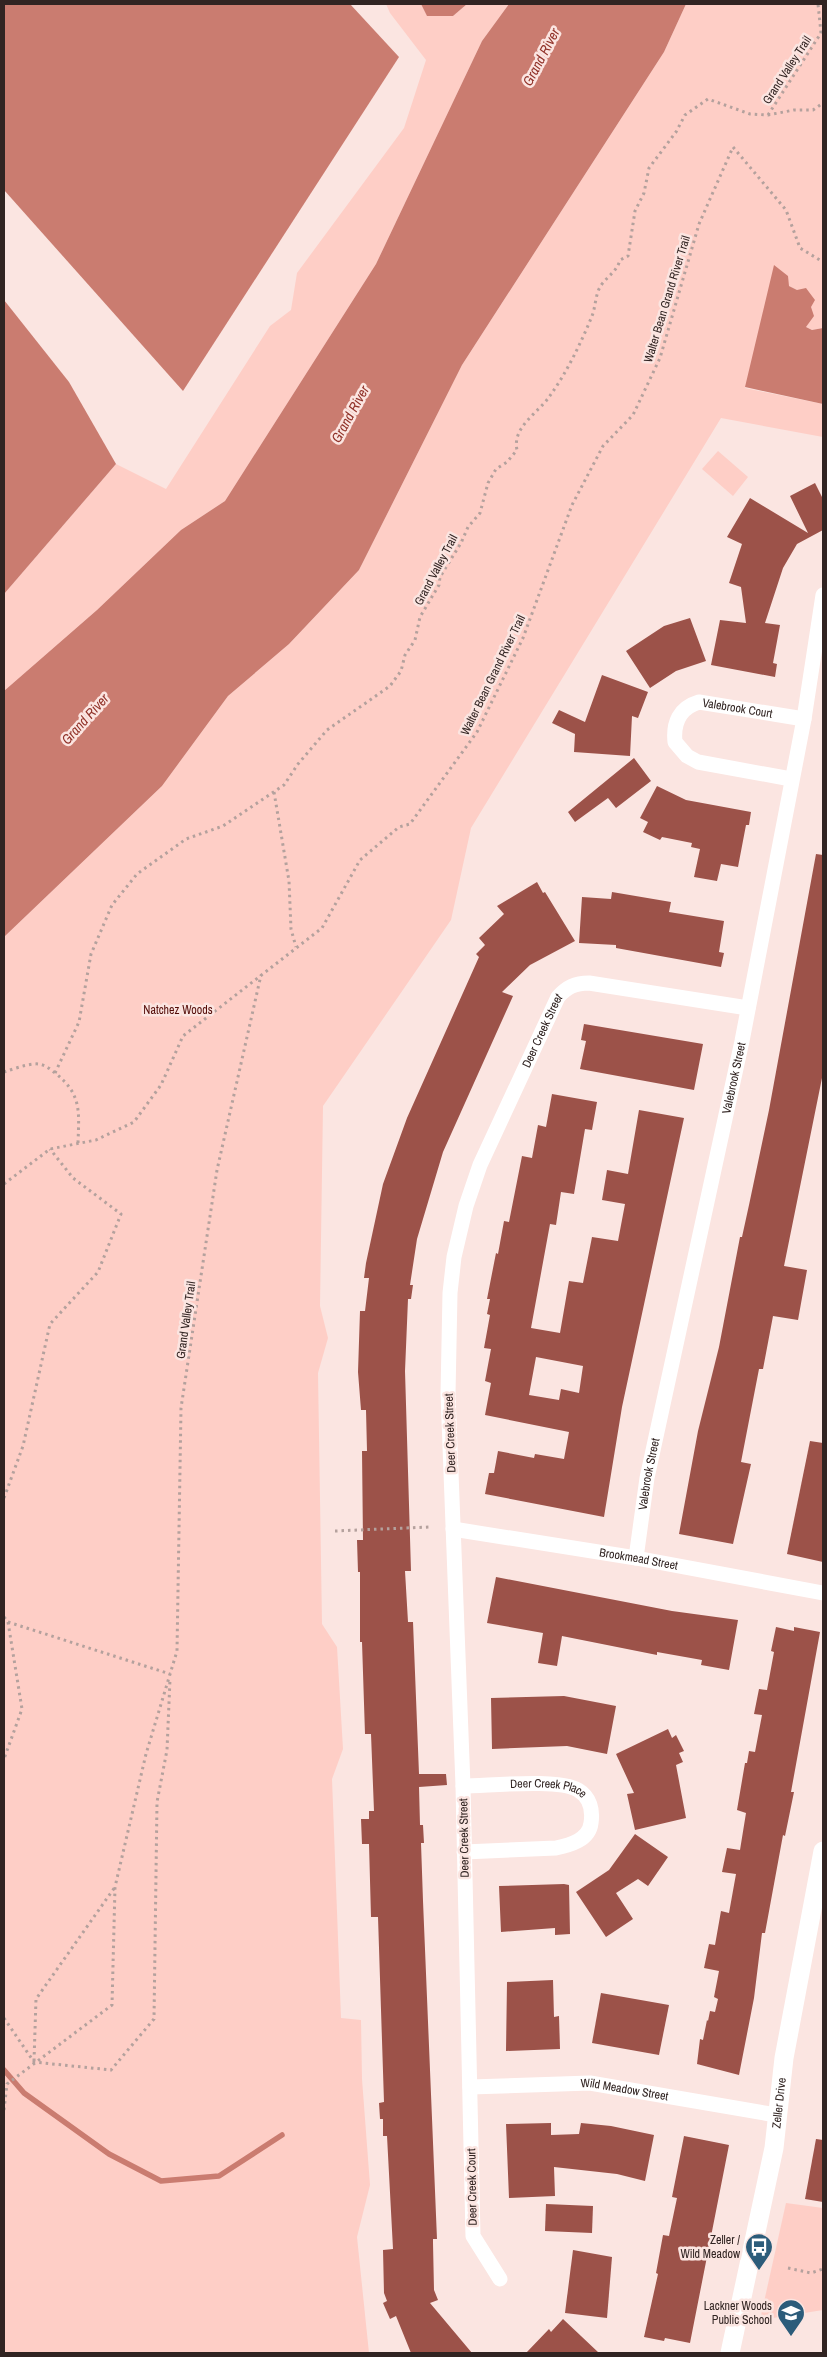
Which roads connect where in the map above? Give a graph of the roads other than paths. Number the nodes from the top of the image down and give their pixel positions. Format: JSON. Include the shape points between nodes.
{"nodes":[{"id":1,"x":823,"y":596,"type":"edge"},
{"id":2,"x":804,"y":719,"type":"junction"},
{"id":3,"x":791,"y":779,"type":"junction"},
{"id":4,"x":748,"y":1008,"type":"junction"},
{"id":5,"x":453,"y":1529,"type":"junction"},
{"id":6,"x":636,"y":1558,"type":"junction"},
{"id":7,"x":823,"y":1593,"type":"edge"},
{"id":8,"x":463,"y":1786,"type":"junction"},
{"id":9,"x":823,"y":1851,"type":"edge"},
{"id":10,"x":464,"y":1852,"type":"junction"},
{"id":11,"x":470,"y":2087,"type":"junction"},
{"id":12,"x":776,"y":2115,"type":"junction"},
{"id":13,"x":500,"y":2279,"type":"dead end"},
{"id":14,"x":730,"y":2353,"type":"edge"}],
"edges":[{"from":1,"to":2,"type":"street","name":"Valebrook Street"},
{"from":2,"to":3,"type":"street","name":"Valebrook Street"},
{"from":2,"to":3,"type":"street","name":"Valebrook Court","via":[[699,702],[683,710],[675,724],[675,742],[687,756],[698,762]]},
{"from":3,"to":4,"type":"street","name":"Valebrook Street"},
{"from":4,"to":5,"type":"street","name":"Deer Creek Street","via":[[589,983],[571,986],[558,997],[480,1165],[454,1257],[448,1327]]},
{"from":4,"to":6,"type":"street","name":"Valebrook Street","via":[[647,1478]]},
{"from":5,"to":6,"type":"street","name":"Brookmead Street"},
{"from":5,"to":8,"type":"street","name":"Deer Creek Street"},
{"from":6,"to":7,"type":"street","name":"Brookmead Street"},
{"from":8,"to":10,"type":"street","name":"Deer Creek Street"},
{"from":8,"to":10,"type":"street","name":"Deer Creek Place","via":[[560,1784],[578,1789],[588,1800],[593,1813],[591,1827],[583,1838],[570,1845]]},
{"from":9,"to":12,"type":"street","name":"Zeller Drive"},
{"from":10,"to":11,"type":"street","name":"Deer Creek Street"},
{"from":11,"to":12,"type":"street","name":"Wild Meadow Street","via":[[590,2083]]},
{"from":11,"to":13,"type":"street","name":"Deer Creek Court","via":[[473,2236]]},
{"from":12,"to":14,"type":"street","name":"Zeller Drive","via":[[774,2148]]}]}
